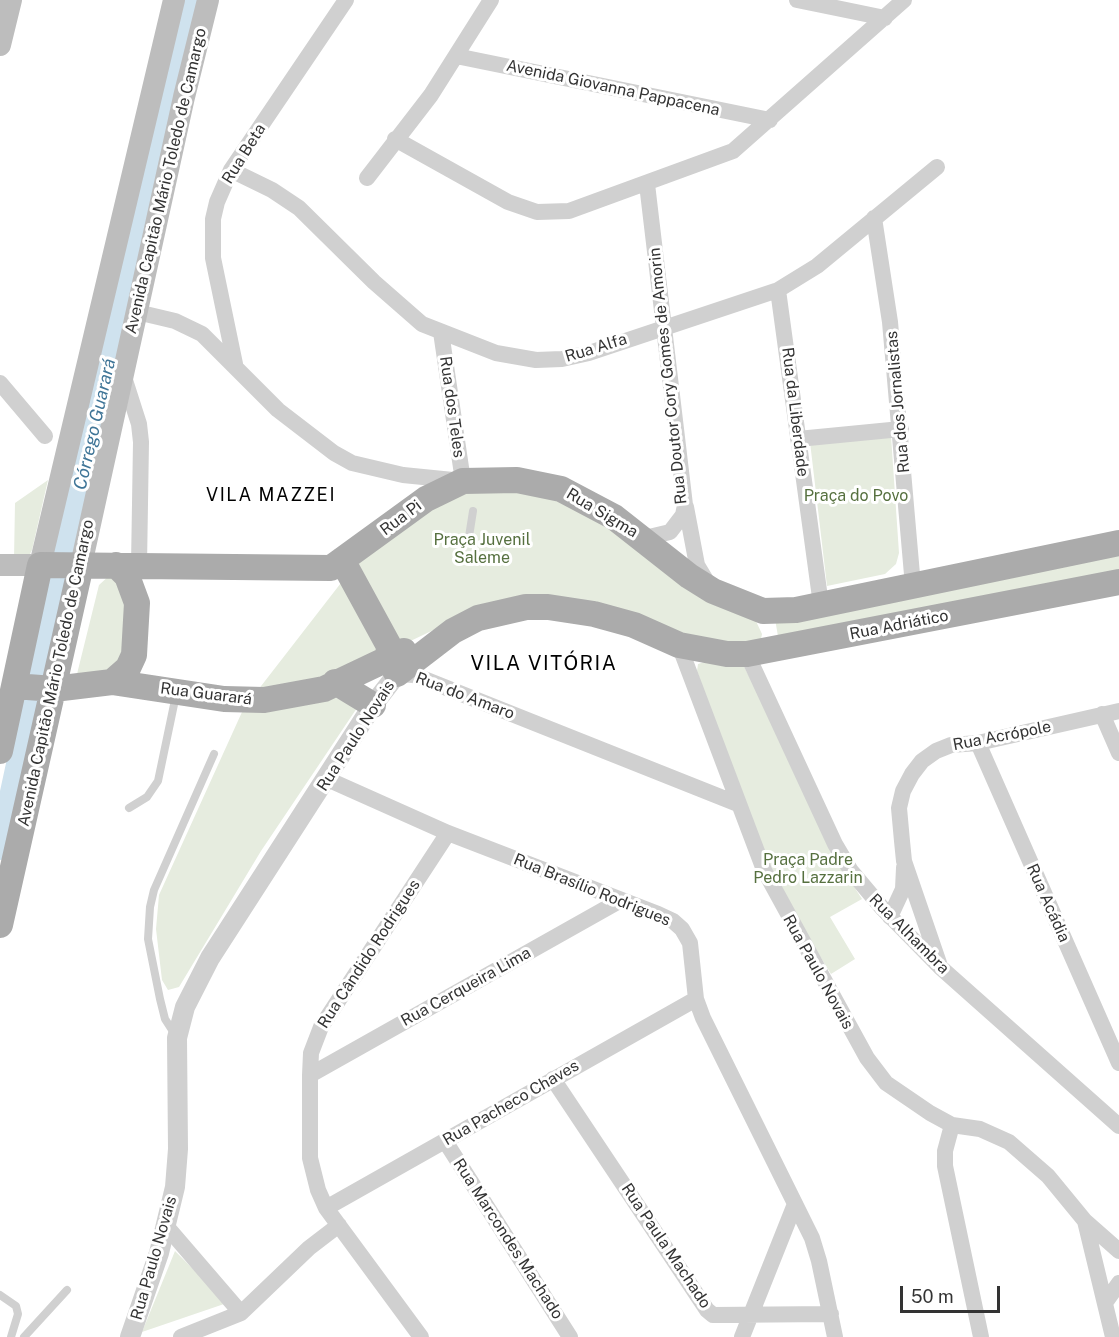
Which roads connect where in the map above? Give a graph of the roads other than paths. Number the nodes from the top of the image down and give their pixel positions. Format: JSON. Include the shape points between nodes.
{"nodes":[{"id":1,"x":11,"y":0,"type":"edge"},
{"id":2,"x":174,"y":0,"type":"edge"},
{"id":3,"x":208,"y":0,"type":"edge"},
{"id":4,"x":346,"y":0,"type":"edge"},
{"id":5,"x":491,"y":0,"type":"edge"},
{"id":6,"x":796,"y":0,"type":"edge"},
{"id":7,"x":904,"y":0,"type":"edge"},
{"id":8,"x":885,"y":18,"type":"junction"},
{"id":9,"x":0,"y":45,"type":"edge"},
{"id":10,"x":456,"y":56,"type":"junction"},
{"id":11,"x":770,"y":120,"type":"junction"},
{"id":12,"x":395,"y":139,"type":"junction"},
{"id":13,"x":937,"y":166,"type":"dead end"},
{"id":14,"x":231,"y":170,"type":"junction"},
{"id":15,"x":367,"y":178,"type":"dead end"},
{"id":16,"x":647,"y":184,"type":"junction"},
{"id":17,"x":874,"y":218,"type":"junction"},
{"id":18,"x":778,"y":290,"type":"junction"},
{"id":19,"x":137,"y":312,"type":"junction"},
{"id":20,"x":662,"y":326,"type":"junction"},
{"id":21,"x":441,"y":332,"type":"junction"},
{"id":22,"x":235,"y":365,"type":"junction"},
{"id":23,"x":123,"y":373,"type":"junction"},
{"id":24,"x":0,"y":383,"type":"edge"},
{"id":25,"x":902,"y":429,"type":"junction"},
{"id":26,"x":45,"y":436,"type":"dead end"},
{"id":27,"x":798,"y":439,"type":"junction"},
{"id":28,"x":403,"y":475,"type":"junction"},
{"id":29,"x":463,"y":481,"type":"junction"},
{"id":30,"x":685,"y":505,"type":"junction"},
{"id":31,"x":417,"y":506,"type":"junction"},
{"id":32,"x":473,"y":512,"type":"dead end"},
{"id":33,"x":639,"y":534,"type":"junction"},
{"id":34,"x":468,"y":543,"type":"dead end"},
{"id":35,"x":1119,"y":543,"type":"edge"},
{"id":36,"x":342,"y":560,"type":"junction"},
{"id":37,"x":0,"y":565,"type":"edge"},
{"id":38,"x":61,"y":565,"type":"junction"},
{"id":39,"x":128,"y":565,"type":"junction"},
{"id":40,"x":1119,"y":582,"type":"edge"},
{"id":41,"x":913,"y":586,"type":"junction"},
{"id":42,"x":713,"y":591,"type":"junction"},
{"id":43,"x":821,"y":605,"type":"junction"},
{"id":44,"x":763,"y":611,"type":"junction"},
{"id":45,"x":679,"y":645,"type":"junction"},
{"id":46,"x":758,"y":652,"type":"junction"},
{"id":47,"x":392,"y":666,"type":"junction"},
{"id":48,"x":112,"y":682,"type":"junction"},
{"id":49,"x":336,"y":682,"type":"junction"},
{"id":50,"x":27,"y":687,"type":"edge"},
{"id":51,"x":177,"y":691,"type":"junction"},
{"id":52,"x":373,"y":705,"type":"junction"},
{"id":53,"x":1111,"y":713,"type":"edge"},
{"id":54,"x":978,"y":743,"type":"junction"},
{"id":55,"x":0,"y":752,"type":"edge"},
{"id":56,"x":1119,"y":753,"type":"edge"},
{"id":57,"x":214,"y":754,"type":"dead end"},
{"id":58,"x":327,"y":779,"type":"junction"},
{"id":59,"x":738,"y":804,"type":"junction"},
{"id":60,"x":129,"y":808,"type":"dead end"},
{"id":61,"x":448,"y":833,"type":"junction"},
{"id":62,"x":904,"y":861,"type":"junction"},
{"id":63,"x":621,"y":900,"type":"junction"},
{"id":64,"x":890,"y":917,"type":"junction"},
{"id":65,"x":0,"y":925,"type":"edge"},
{"id":66,"x":940,"y":968,"type":"junction"},
{"id":67,"x":696,"y":999,"type":"junction"},
{"id":68,"x":177,"y":1038,"type":"junction"},
{"id":69,"x":1119,"y":1063,"type":"edge"},
{"id":70,"x":310,"y":1075,"type":"junction"},
{"id":71,"x":554,"y":1079,"type":"junction"},
{"id":72,"x":952,"y":1125,"type":"junction"},
{"id":73,"x":1119,"y":1126,"type":"edge"},
{"id":74,"x":445,"y":1141,"type":"junction"},
{"id":75,"x":795,"y":1204,"type":"junction"},
{"id":76,"x":326,"y":1208,"type":"junction"},
{"id":77,"x":1085,"y":1221,"type":"junction"},
{"id":78,"x":339,"y":1225,"type":"junction"},
{"id":79,"x":167,"y":1227,"type":"junction"},
{"id":80,"x":1119,"y":1251,"type":"edge"},
{"id":81,"x":1119,"y":1283,"type":"edge"},
{"id":82,"x":67,"y":1290,"type":"dead end"},
{"id":83,"x":0,"y":1295,"type":"edge"},
{"id":84,"x":1105,"y":1303,"type":"junction"},
{"id":85,"x":241,"y":1313,"type":"junction"},
{"id":86,"x":831,"y":1314,"type":"junction"},
{"id":87,"x":750,"y":1315,"type":"junction"},
{"id":88,"x":11,"y":1337,"type":"edge"},
{"id":89,"x":24,"y":1337,"type":"edge"},
{"id":90,"x":130,"y":1337,"type":"edge"},
{"id":91,"x":181,"y":1337,"type":"edge"},
{"id":92,"x":421,"y":1337,"type":"edge"},
{"id":93,"x":570,"y":1337,"type":"edge"},
{"id":94,"x":742,"y":1337,"type":"edge"},
{"id":95,"x":835,"y":1337,"type":"edge"},
{"id":96,"x":981,"y":1337,"type":"edge"},
{"id":97,"x":1113,"y":1337,"type":"edge"}],
"edges":[{"from":1,"to":9,"type":"main road"},
{"from":2,"to":38,"type":"main road","name":"Avenida Capitão Mário Toledo de Camargo"},
{"from":3,"to":19,"type":"main road","name":"Avenida Capitão Mário Toledo de Camargo"},
{"from":4,"to":14,"type":"street","name":"Rua Beta"},
{"from":5,"to":10,"type":"street"},
{"from":6,"to":8,"type":"street"},
{"from":7,"to":8,"type":"street"},
{"from":8,"to":11,"type":"street"},
{"from":10,"to":11,"type":"street","name":"Avenida Giovanna Pappacena"},
{"from":10,"to":12,"type":"street"},
{"from":11,"to":16,"type":"street","via":[[733,151]]},
{"from":12,"to":15,"type":"street"},
{"from":12,"to":16,"type":"street","via":[[508,202],[537,212],[569,212]]},
{"from":13,"to":17,"type":"street","name":"Rua Alfa"},
{"from":14,"to":21,"type":"street","name":"Rua Alfa","via":[[293,204],[398,304],[422,324]]},
{"from":14,"to":22,"type":"street","name":"Rua Beta","via":[[217,201],[213,237],[215,269]]},
{"from":16,"to":20,"type":"street","name":"Rua Doutor Cory Gomes de Amorin"},
{"from":17,"to":18,"type":"street","name":"Rua Alfa","via":[[817,266]]},
{"from":17,"to":25,"type":"street","name":"Rua dos Jornalistas"},
{"from":18,"to":20,"type":"street","name":"Rua Alfa"},
{"from":18,"to":27,"type":"street","name":"Rua da Liberdade"},
{"from":19,"to":22,"type":"street","name":"Rua Sigma","via":[[190,327],[216,345]]},
{"from":19,"to":23,"type":"main road","name":"Avenida Capitão Mário Toledo de Camargo"},
{"from":20,"to":21,"type":"street","name":"Rua Alfa","via":[[589,353],[536,360],[496,353]]},
{"from":20,"to":30,"type":"street","name":"Rua Doutor Cory Gomes de Amorin"},
{"from":21,"to":29,"type":"street","name":"Rua dos Teles"},
{"from":22,"to":28,"type":"street","name":"Rua Sigma","via":[[278,410],[334,453],[352,463]]},
{"from":23,"to":38,"type":"main road","name":"Avenida Capitão Mário Toledo de Camargo"},
{"from":23,"to":39,"type":"street","via":[[141,442]]},
{"from":24,"to":26,"type":"street"},
{"from":25,"to":27,"type":"street"},
{"from":25,"to":41,"type":"street","name":"Rua dos Jornalistas"},
{"from":27,"to":43,"type":"street","name":"Rua da Liberdade"},
{"from":28,"to":29,"type":"street","name":"Rua Sigma"},
{"from":28,"to":31,"type":"street","via":[[415,494]]},
{"from":29,"to":31,"type":"main road","name":"Rua Pi"},
{"from":29,"to":33,"type":"main road","name":"Rua Sigma","via":[[541,483],[590,503]]},
{"from":30,"to":33,"type":"street","name":"Rua Doutor Cory Gomes de Amorin","via":[[678,525],[670,532],[649,537]]},
{"from":30,"to":42,"type":"street","via":[[697,565]]},
{"from":31,"to":36,"type":"main road","name":"Rua Pi"},
{"from":32,"to":34,"type":"lane"},
{"from":33,"to":42,"type":"main road","name":"Rua Sigma"},
{"from":35,"to":41,"type":"main road"},
{"from":36,"to":39,"type":"main road","via":[[319,570]]},
{"from":36,"to":47,"type":"main road","via":[[388,646]]},
{"from":37,"to":38,"type":"main road"},
{"from":38,"to":39,"type":"main road"},
{"from":38,"to":50,"type":"main road","name":"Avenida Capitão Mário Toledo de Camargo"},
{"from":38,"to":50,"type":"main road","name":"Avenida Capitão Mário Toledo de Camargo"},
{"from":39,"to":48,"type":"main road","via":[[137,614],[134,655],[128,668]]},
{"from":40,"to":46,"type":"main road","name":"Rua Adriático"},
{"from":41,"to":43,"type":"main road"},
{"from":42,"to":44,"type":"main road"},
{"from":43,"to":44,"type":"main road"},
{"from":44,"to":46,"type":"main road","via":[[770,626]]},
{"from":45,"to":46,"type":"main road","name":"Rua Adriático","via":[[727,654]]},
{"from":45,"to":47,"type":"main road","name":"Rua Guarará","via":[[614,618],[548,607],[501,611],[478,618]]},
{"from":45,"to":59,"type":"street","name":"Rua Paulo Novais"},
{"from":46,"to":64,"type":"street","name":"Rua Alhambra","via":[[765,691],[835,844],[851,871]]},
{"from":47,"to":49,"type":"main road","name":"Rua Guarará"},
{"from":47,"to":52,"type":"street","name":"Rua Paulo Novais"},
{"from":47,"to":59,"type":"street","name":"Rua do Amaro"},
{"from":48,"to":50,"type":"main road","name":"Rua Guarará"},
{"from":48,"to":51,"type":"main road","name":"Rua Guarará"},
{"from":49,"to":51,"type":"main road","name":"Rua Guarará","via":[[324,689],[264,700],[224,699]]},
{"from":49,"to":52,"type":"main road"},
{"from":50,"to":55,"type":"main road","name":"Avenida Capitão Mário Toledo de Camargo"},
{"from":50,"to":65,"type":"main road","name":"Avenida Capitão Mário Toledo de Camargo"},
{"from":51,"to":60,"type":"lane","via":[[158,781],[147,797]]},
{"from":52,"to":58,"type":"street","name":"Rua Paulo Novais"},
{"from":53,"to":54,"type":"street","name":"Rua Acrópole"},
{"from":53,"to":56,"type":"street"},
{"from":54,"to":62,"type":"street","name":"Rua Acrópole","via":[[951,745],[936,751],[912,774],[899,808]]},
{"from":54,"to":69,"type":"street","name":"Rua Acádia"},
{"from":57,"to":68,"type":"lane","via":[[150,907],[148,939],[160,999],[165,1019]]},
{"from":58,"to":61,"type":"street","name":"Rua Brasílio Rodrigues"},
{"from":58,"to":68,"type":"street","name":"Rua Paulo Novais","via":[[210,958],[184,1007]]},
{"from":59,"to":72,"type":"street","name":"Rua Paulo Novais","via":[[778,899],[867,1058],[900,1095]]},
{"from":61,"to":63,"type":"street","name":"Rua Brasílio Rodrigues"},
{"from":61,"to":70,"type":"street","name":"Rua Cândido Rodrigues","via":[[321,1027],[311,1053]]},
{"from":62,"to":64,"type":"street","name":"Rua Acrópole","via":[[903,889]]},
{"from":62,"to":66,"type":"street","name":"Rua Acrópole"},
{"from":63,"to":67,"type":"street","name":"Rua Brasílio Rodrigues","via":[[673,921],[682,929],[690,943]]},
{"from":63,"to":70,"type":"street","name":"Rua Cerqueira Lima"},
{"from":64,"to":66,"type":"street","name":"Rua Alhambra"},
{"from":66,"to":73,"type":"street","name":"Rua Alhambra"},
{"from":67,"to":71,"type":"street","name":"Rua Pacheco Chaves"},
{"from":67,"to":75,"type":"street","name":"Rua Brasílio Rodrigues"},
{"from":68,"to":79,"type":"street","name":"Rua Paulo Novais","via":[[178,1149]]},
{"from":70,"to":76,"type":"street","name":"Rua Cândido Rodrigues","via":[[310,1158]]},
{"from":71,"to":74,"type":"street","name":"Rua Pacheco Chaves"},
{"from":71,"to":87,"type":"street","name":"Rua Paula Machado","via":[[707,1310],[723,1317]]},
{"from":72,"to":77,"type":"street","via":[[980,1129],[1009,1142],[1048,1176]]},
{"from":72,"to":96,"type":"street","via":[[945,1166]]},
{"from":74,"to":76,"type":"street","name":"Rua Pacheco Chaves"},
{"from":74,"to":93,"type":"street","name":"Rua Marcondes Machado"},
{"from":75,"to":86,"type":"street","name":"Rua Brasílio Rodrigues","via":[[806,1222],[819,1261]]},
{"from":75,"to":87,"type":"street"},
{"from":76,"to":78,"type":"street","name":"Rua Cândido Rodrigues"},
{"from":77,"to":80,"type":"street"},
{"from":77,"to":84,"type":"street"},
{"from":78,"to":85,"type":"street"},
{"from":78,"to":92,"type":"street","name":"Rua Cândido Rodrigues"},
{"from":79,"to":85,"type":"street"},
{"from":79,"to":90,"type":"street","name":"Rua Paulo Novais"},
{"from":81,"to":84,"type":"street"},
{"from":82,"to":89,"type":"lane"},
{"from":83,"to":88,"type":"lane","via":[[16,1306]]},
{"from":84,"to":97,"type":"street"},
{"from":85,"to":91,"type":"street"},
{"from":86,"to":87,"type":"street","name":"Rua Paula Machado"},
{"from":86,"to":95,"type":"street","name":"Rua Brasílio Rodrigues"},
{"from":87,"to":94,"type":"street"}]}
